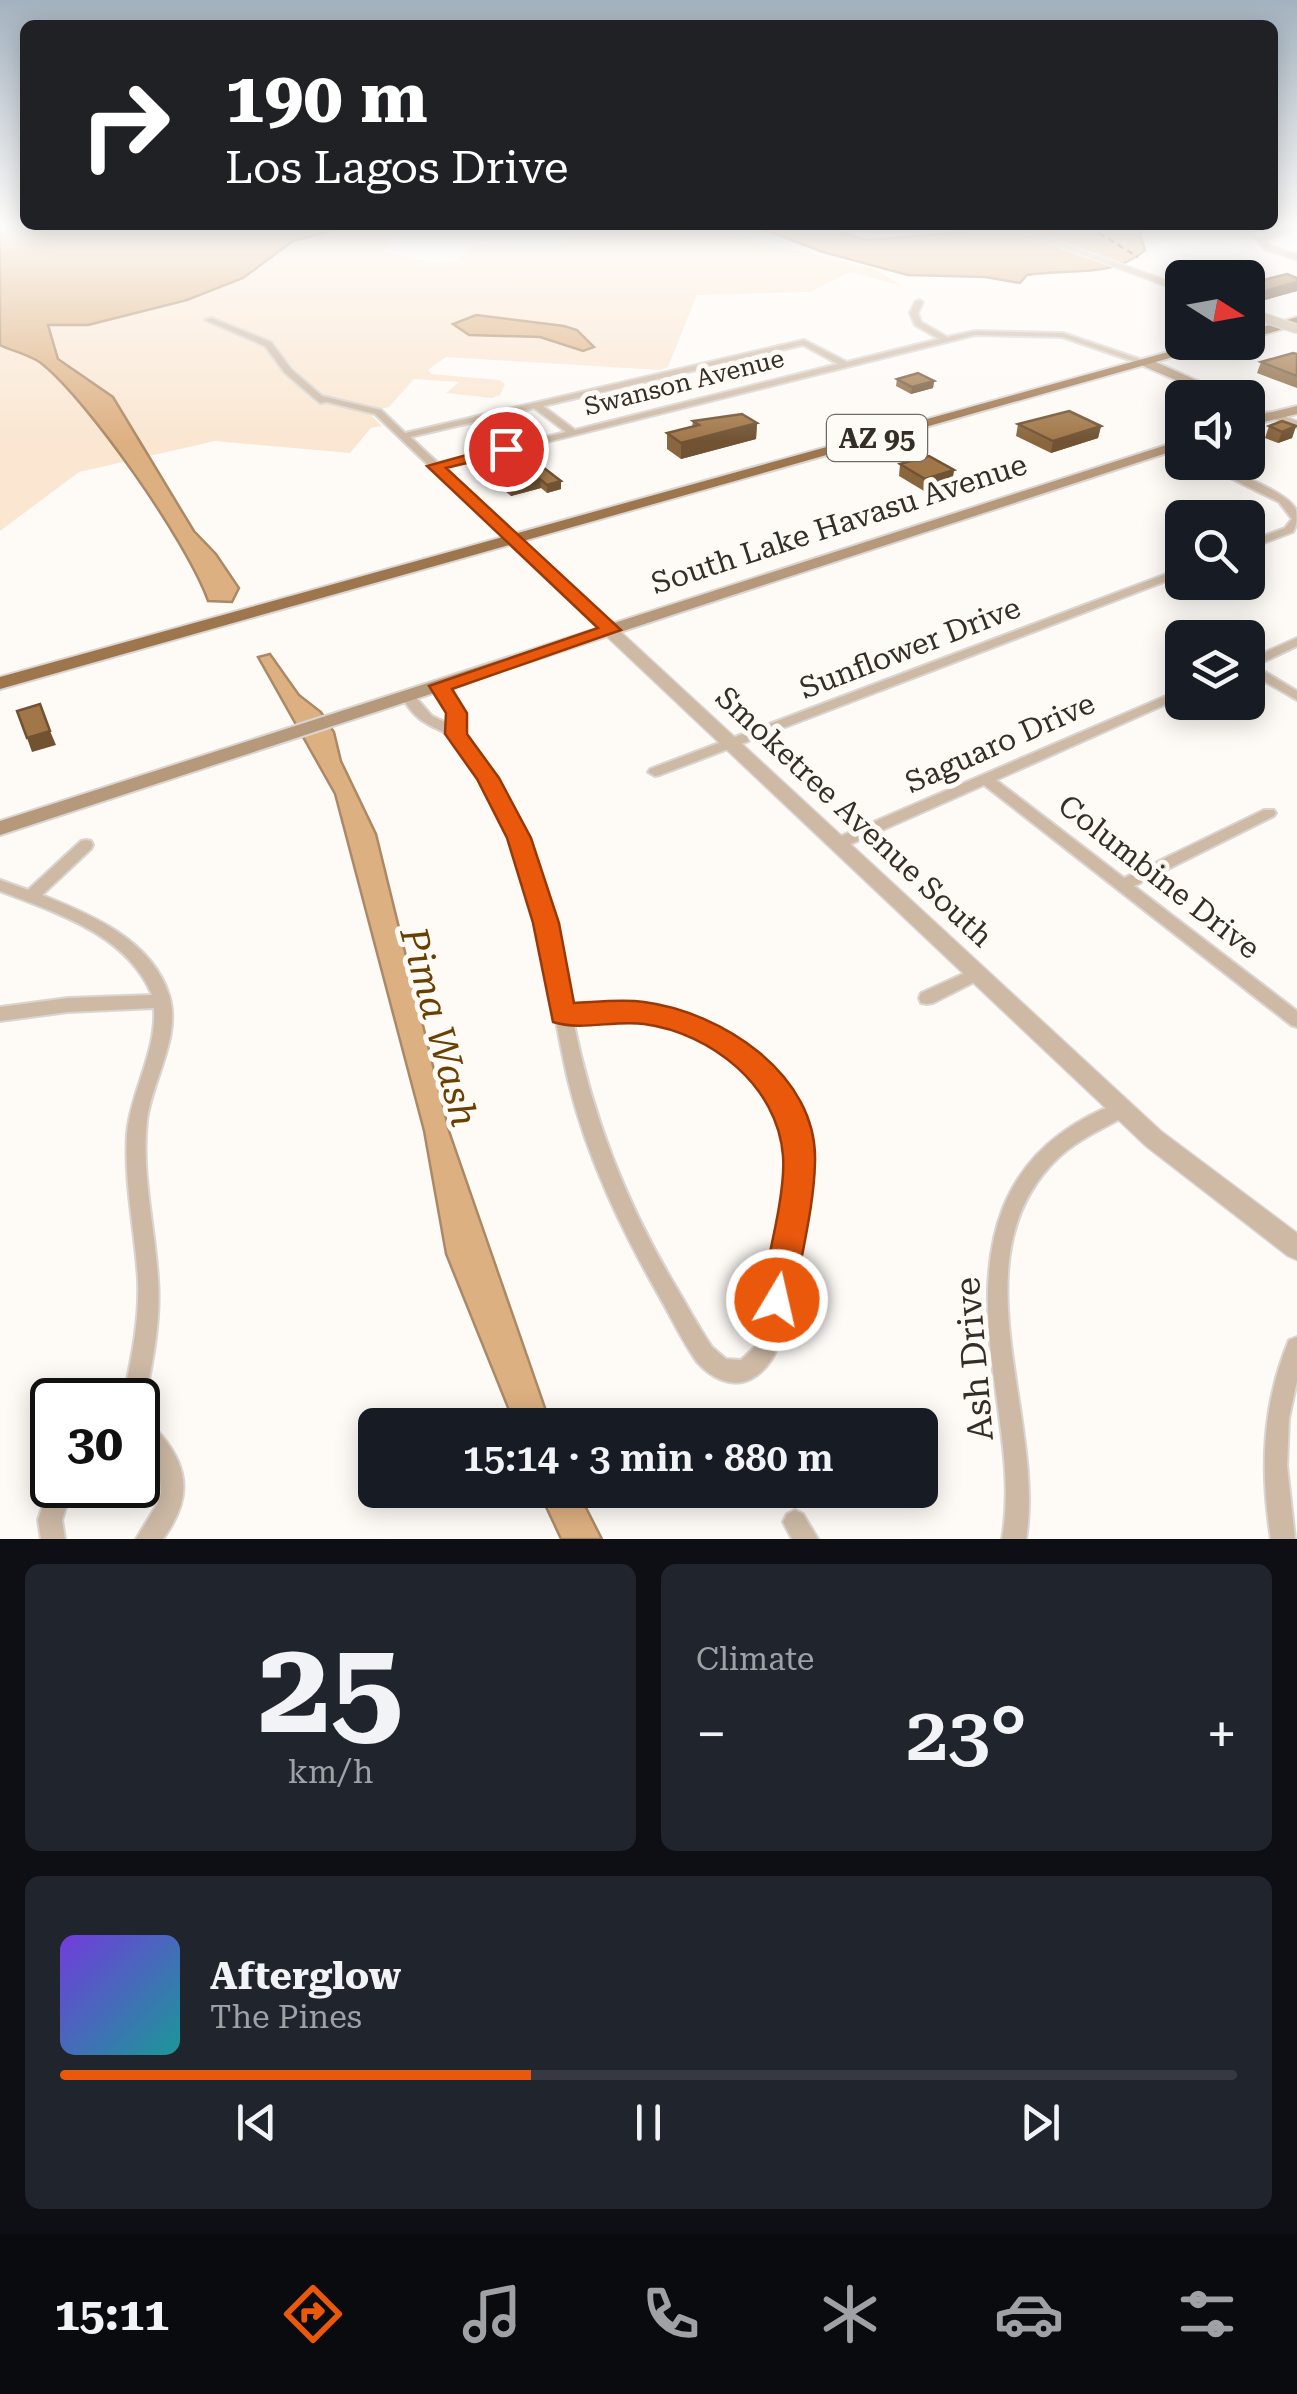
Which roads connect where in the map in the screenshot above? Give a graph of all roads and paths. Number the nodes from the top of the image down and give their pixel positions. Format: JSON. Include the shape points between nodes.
{"nodes":[{"id":1,"x":920,"y":302,"type":"dead end"},
{"id":2,"x":1265,"y":318,"type":"edge"},
{"id":3,"x":208,"y":320,"type":"dead end"},
{"id":4,"x":1297,"y":320,"type":"edge"},
{"id":5,"x":1297,"y":329,"type":"edge"},
{"id":6,"x":1265,"y":330,"type":"edge"},
{"id":7,"x":946,"y":340,"type":"junction"},
{"id":8,"x":1165,"y":358,"type":"edge"},
{"id":9,"x":1147,"y":363,"type":"junction"},
{"id":10,"x":847,"y":366,"type":"junction"},
{"id":11,"x":1187,"y":380,"type":"edge"},
{"id":12,"x":1297,"y":400,"type":"edge"},
{"id":13,"x":536,"y":405,"type":"junction"},
{"id":14,"x":1297,"y":410,"type":"edge"},
{"id":15,"x":1265,"y":412,"type":"edge"},
{"id":16,"x":1270,"y":414,"type":"junction"},
{"id":17,"x":1265,"y":416,"type":"edge"},
{"id":18,"x":1297,"y":425,"type":"edge"},
{"id":19,"x":572,"y":432,"type":"junction"},
{"id":20,"x":404,"y":436,"type":"junction"},
{"id":21,"x":1165,"y":452,"type":"edge"},
{"id":22,"x":435,"y":466,"type":"junction"},
{"id":23,"x":1240,"y":480,"type":"edge"},
{"id":24,"x":1297,"y":519,"type":"edge"},
{"id":25,"x":1265,"y":539,"type":"edge"},
{"id":26,"x":514,"y":541,"type":"junction"},
{"id":27,"x":1165,"y":577,"type":"edge"},
{"id":28,"x":611,"y":630,"type":"junction"},
{"id":29,"x":1297,"y":642,"type":"edge"},
{"id":30,"x":1265,"y":658,"type":"edge"},
{"id":31,"x":1265,"y":676,"type":"edge"},
{"id":32,"x":0,"y":683,"type":"edge"},
{"id":33,"x":440,"y":686,"type":"junction"},
{"id":34,"x":407,"y":696,"type":"junction"},
{"id":35,"x":1297,"y":696,"type":"edge"},
{"id":36,"x":1165,"y":700,"type":"edge"},
{"id":37,"x":456,"y":734,"type":"junction"},
{"id":38,"x":729,"y":743,"type":"junction"},
{"id":39,"x":655,"y":772,"type":"dead end"},
{"id":40,"x":986,"y":779,"type":"junction"},
{"id":41,"x":1269,"y":813,"type":"dead end"},
{"id":42,"x":0,"y":828,"type":"edge"},
{"id":43,"x":838,"y":842,"type":"junction"},
{"id":44,"x":86,"y":845,"type":"dead end"},
{"id":45,"x":1125,"y":884,"type":"junction"},
{"id":46,"x":0,"y":885,"type":"edge"},
{"id":47,"x":30,"y":897,"type":"junction"},
{"id":48,"x":978,"y":973,"type":"junction"},
{"id":49,"x":927,"y":998,"type":"dead end"},
{"id":50,"x":162,"y":1001,"type":"junction"},
{"id":51,"x":0,"y":1014,"type":"edge"},
{"id":52,"x":562,"y":1014,"type":"junction"},
{"id":53,"x":1297,"y":1020,"type":"edge"},
{"id":54,"x":1123,"y":1109,"type":"junction"},
{"id":55,"x":1297,"y":1248,"type":"edge"},
{"id":56,"x":1297,"y":1348,"type":"edge"},
{"id":57,"x":138,"y":1378,"type":"edge"},
{"id":58,"x":160,"y":1449,"type":"edge"},
{"id":59,"x":54,"y":1508,"type":"edge"},
{"id":60,"x":53,"y":1539,"type":"edge"},
{"id":61,"x":148,"y":1539,"type":"edge"},
{"id":62,"x":1014,"y":1539,"type":"edge"},
{"id":63,"x":1283,"y":1539,"type":"edge"}],
"edges":[{"from":1,"to":7,"type":"street","via":[[918,323]]},
{"from":2,"to":5,"type":"street","bridge":true},
{"from":3,"to":20,"type":"street","name":"Smoketree Avenue South","via":[[268,344],[317,397],[382,416]]},
{"from":4,"to":6,"type":"highway"},
{"from":7,"to":9,"type":"street","name":"Swanson Avenue","via":[[1000,330],[1054,333]]},
{"from":7,"to":10,"type":"street","name":"Swanson Avenue"},
{"from":8,"to":9,"type":"highway","number":"AZ 95"},
{"from":9,"to":11,"type":"main road","name":"Swanson Avenue"},
{"from":9,"to":26,"type":"highway","number":"AZ 95"},
{"from":10,"to":13,"type":"street","via":[[804,342]]},
{"from":10,"to":19,"type":"street","name":"Swanson Avenue"},
{"from":12,"to":16,"type":"main road"},
{"from":13,"to":19,"type":"street"},
{"from":13,"to":20,"type":"street"},
{"from":14,"to":16,"type":"main road"},
{"from":15,"to":16,"type":"main road"},
{"from":16,"to":17,"type":"main road"},
{"from":16,"to":18,"type":"street"},
{"from":19,"to":22,"type":"street","name":"Swanson Avenue"},
{"from":20,"to":22,"type":"street","name":"Smoketree Avenue South"},
{"from":21,"to":28,"type":"main road","name":"South Lake Havasu Avenue"},
{"from":22,"to":26,"type":"street","name":"Smoketree Avenue South"},
{"from":23,"to":24,"type":"street","via":[[1283,500]]},
{"from":24,"to":25,"type":"street"},
{"from":26,"to":28,"type":"street","name":"Smoketree Avenue South"},
{"from":26,"to":32,"type":"highway","number":"AZ 95"},
{"from":27,"to":38,"type":"street","name":"Sunflower Drive"},
{"from":28,"to":33,"type":"main road","name":"South Lake Havasu Avenue"},
{"from":28,"to":38,"type":"street","name":"Smoketree Avenue South"},
{"from":29,"to":30,"type":"street"},
{"from":31,"to":35,"type":"street"},
{"from":33,"to":34,"type":"main road","name":"South Lake Havasu Avenue"},
{"from":33,"to":37,"type":"street","via":[[456,713]]},
{"from":34,"to":37,"type":"street","via":[[421,717]]},
{"from":34,"to":42,"type":"main road","name":"South Lake Havasu Avenue"},
{"from":36,"to":40,"type":"street","name":"Saguaro Drive"},
{"from":37,"to":52,"type":"street","via":[[519,838],[546,923]]},
{"from":38,"to":39,"type":"street","name":"Sunflower Drive"},
{"from":38,"to":43,"type":"street","name":"Smoketree Avenue South"},
{"from":40,"to":43,"type":"street","name":"Saguaro Drive"},
{"from":40,"to":45,"type":"street","name":"Columbine Drive"},
{"from":41,"to":45,"type":"street"},
{"from":43,"to":48,"type":"street","name":"Smoketree Avenue South"},
{"from":44,"to":47,"type":"street"},
{"from":45,"to":53,"type":"street","name":"Columbine Drive"},
{"from":46,"to":47,"type":"street"},
{"from":47,"to":50,"type":"street","via":[[114,938],[150,972]]},
{"from":48,"to":49,"type":"street"},
{"from":48,"to":54,"type":"street","name":"Smoketree Avenue South"},
{"from":50,"to":51,"type":"street"},
{"from":50,"to":57,"type":"street","via":[[163,1024],[136,1133],[149,1307]]},
{"from":52,"to":52,"type":"street","via":[[643,1012],[698,1026],[755,1064],[786,1108],[800,1160],[771,1334],[753,1366],[731,1373],[707,1359],[654,1270],[615,1189],[579,1088]]},
{"from":54,"to":55,"type":"street","name":"Smoketree Avenue South","via":[[1204,1181]]},
{"from":54,"to":62,"type":"street","name":"Ash Drive","via":[[1042,1160],[1014,1199],[1003,1231],[998,1286],[1017,1482]]},
{"from":56,"to":63,"type":"street","via":[[1276,1425]]},
{"from":58,"to":61,"type":"street","via":[[174,1480],[168,1510]]},
{"from":59,"to":60,"type":"street"}]}
